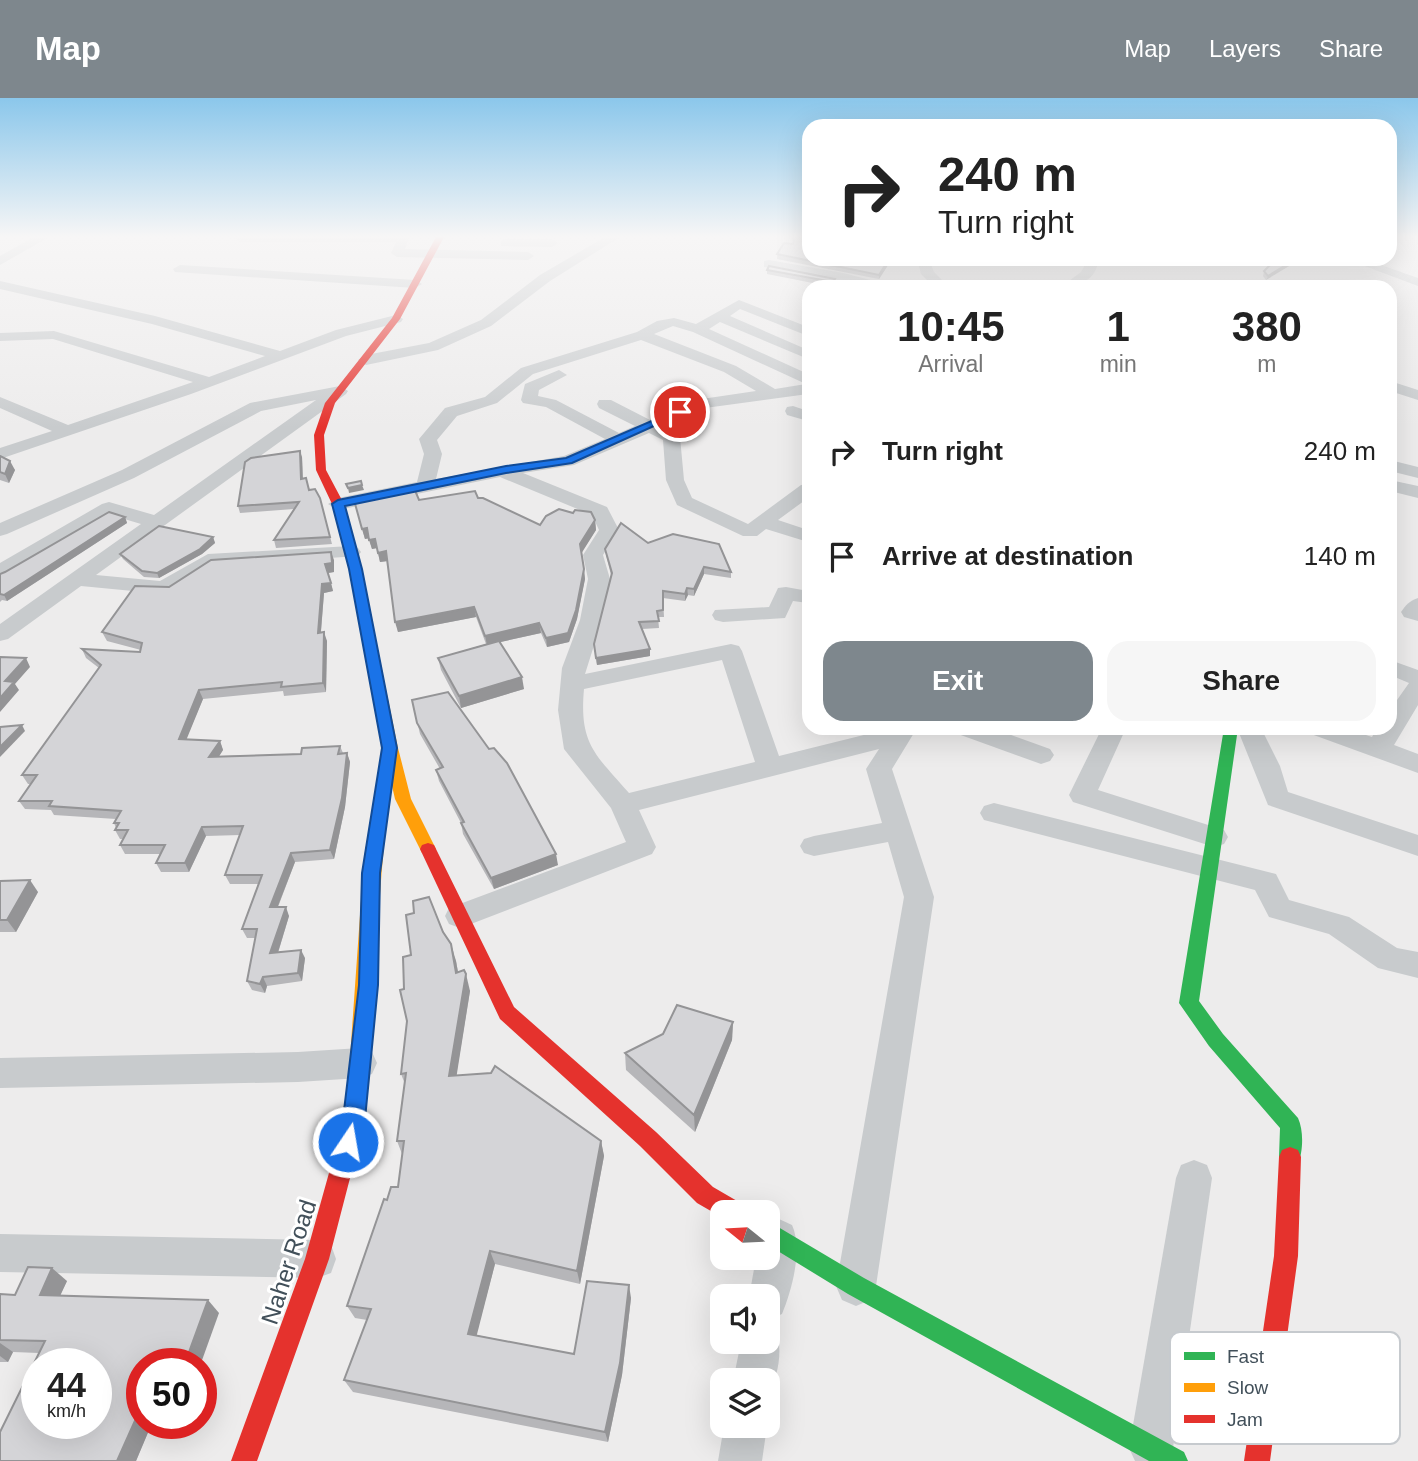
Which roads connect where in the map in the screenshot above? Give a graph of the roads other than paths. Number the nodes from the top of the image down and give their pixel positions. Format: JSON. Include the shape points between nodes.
{"nodes":[{"id":1,"x":69,"y":301,"type":"edge"},
{"id":2,"x":406,"y":301,"type":"edge"},
{"id":3,"x":515,"y":301,"type":"edge"},
{"id":4,"x":719,"y":316,"type":"junction"},
{"id":5,"x":396,"y":319,"type":"junction"},
{"id":6,"x":698,"y":329,"type":"junction"},
{"id":7,"x":802,"y":330,"type":"edge"},
{"id":8,"x":642,"y":335,"type":"junction"},
{"id":9,"x":0,"y":337,"type":"edge"},
{"id":10,"x":802,"y":352,"type":"edge"},
{"id":11,"x":279,"y":355,"type":"junction"},
{"id":12,"x":366,"y":360,"type":"junction"},
{"id":13,"x":564,"y":373,"type":"dead end"},
{"id":14,"x":802,"y":377,"type":"edge"},
{"id":15,"x":208,"y":382,"type":"junction"},
{"id":16,"x":1397,"y":388,"type":"edge"},
{"id":17,"x":802,"y":390,"type":"edge"},
{"id":18,"x":340,"y":391,"type":"junction"},
{"id":19,"x":772,"y":394,"type":"junction"},
{"id":20,"x":1418,"y":395,"type":"edge"},
{"id":21,"x":0,"y":402,"type":"edge"},
{"id":22,"x":605,"y":404,"type":"dead end"},
{"id":23,"x":1397,"y":407,"type":"edge"},
{"id":24,"x":1418,"y":411,"type":"edge"},
{"id":25,"x":650,"y":425,"type":"junction"},
{"id":26,"x":67,"y":431,"type":"junction"},
{"id":27,"x":618,"y":439,"type":"junction"},
{"id":28,"x":0,"y":454,"type":"edge"},
{"id":29,"x":1397,"y":467,"type":"edge"},
{"id":30,"x":502,"y":471,"type":"junction"},
{"id":31,"x":1418,"y":473,"type":"edge"},
{"id":32,"x":425,"y":486,"type":"junction"},
{"id":33,"x":1397,"y":488,"type":"edge"},
{"id":34,"x":1418,"y":492,"type":"edge"},
{"id":35,"x":802,"y":494,"type":"edge"},
{"id":36,"x":338,"y":504,"type":"junction"},
{"id":37,"x":156,"y":522,"type":"junction"},
{"id":38,"x":764,"y":522,"type":"junction"},
{"id":39,"x":0,"y":530,"type":"edge"},
{"id":40,"x":802,"y":534,"type":"edge"},
{"id":41,"x":351,"y":552,"type":"junction"},
{"id":42,"x":0,"y":572,"type":"edge"},
{"id":43,"x":76,"y":579,"type":"junction"},
{"id":44,"x":802,"y":596,"type":"edge"},
{"id":45,"x":1418,"y":604,"type":"edge"},
{"id":46,"x":1418,"y":614,"type":"edge"},
{"id":47,"x":723,"y":615,"type":"dead end"},
{"id":48,"x":0,"y":634,"type":"edge"},
{"id":49,"x":1397,"y":670,"type":"edge"},
{"id":50,"x":1418,"y":678,"type":"edge"},
{"id":51,"x":570,"y":684,"type":"junction"},
{"id":52,"x":1418,"y":687,"type":"edge"},
{"id":53,"x":1397,"y":718,"type":"edge"},
{"id":54,"x":892,"y":735,"type":"edge"},
{"id":55,"x":901,"y":735,"type":"edge"},
{"id":56,"x":986,"y":735,"type":"edge"},
{"id":57,"x":1111,"y":735,"type":"edge"},
{"id":58,"x":1230,"y":735,"type":"edge"},
{"id":59,"x":1252,"y":735,"type":"edge"},
{"id":60,"x":1386,"y":735,"type":"edge"},
{"id":61,"x":390,"y":748,"type":"junction"},
{"id":62,"x":1041,"y":755,"type":"dead end"},
{"id":63,"x":1418,"y":764,"type":"edge"},
{"id":64,"x":770,"y":768,"type":"junction"},
{"id":65,"x":623,"y":804,"type":"junction"},
{"id":66,"x":994,"y":813,"type":"dead end"},
{"id":67,"x":898,"y":830,"type":"junction"},
{"id":68,"x":1214,"y":837,"type":"junction"},
{"id":69,"x":814,"y":846,"type":"dead end"},
{"id":70,"x":1418,"y":846,"type":"edge"},
{"id":71,"x":1210,"y":866,"type":"junction"},
{"id":72,"x":460,"y":915,"type":"junction"},
{"id":73,"x":1418,"y":965,"type":"edge"},
{"id":74,"x":360,"y":1063,"type":"junction"},
{"id":75,"x":0,"y":1073,"type":"edge"},
{"id":76,"x":1194,"y":1178,"type":"dead end"},
{"id":77,"x":714,"y":1200,"type":"edge"},
{"id":78,"x":780,"y":1239,"type":"edge"},
{"id":79,"x":0,"y":1253,"type":"edge"},
{"id":80,"x":317,"y":1259,"type":"junction"},
{"id":81,"x":856,"y":1286,"type":"junction"},
{"id":82,"x":1177,"y":1332,"type":"edge"},
{"id":83,"x":1275,"y":1332,"type":"edge"},
{"id":84,"x":1170,"y":1392,"type":"edge"},
{"id":85,"x":744,"y":1438,"type":"edge"},
{"id":86,"x":1163,"y":1455,"type":"edge"},
{"id":87,"x":244,"y":1461,"type":"edge"},
{"id":88,"x":740,"y":1461,"type":"edge"}],
"edges":[{"from":1,"to":11,"type":"street"},
{"from":2,"to":5,"type":"main road","name":"Naher Road"},
{"from":3,"to":12,"type":"street","via":[[486,323],[433,347]]},
{"from":4,"to":6,"type":"street"},
{"from":4,"to":7,"type":"street","via":[[739,304]]},
{"from":4,"to":10,"type":"street"},
{"from":5,"to":11,"type":"street"},
{"from":5,"to":12,"type":"main road","name":"Naher Road"},
{"from":6,"to":8,"type":"street","via":[[674,322]]},
{"from":6,"to":14,"type":"street"},
{"from":8,"to":19,"type":"street","via":[[730,369]]},
{"from":8,"to":32,"type":"street","via":[[527,371],[491,400],[450,412],[428,439],[433,454]]},
{"from":9,"to":15,"type":"street","via":[[54,335]]},
{"from":11,"to":15,"type":"street"},
{"from":12,"to":18,"type":"main road","name":"Naher Road"},
{"from":13,"to":27,"type":"street","via":[[531,387],[529,400],[550,404]]},
{"from":15,"to":26,"type":"street"},
{"from":16,"to":20,"type":"street"},
{"from":17,"to":19,"type":"street"},
{"from":18,"to":36,"type":"main road","name":"Naher Road","via":[[330,402],[319,435],[321,470]]},
{"from":18,"to":37,"type":"street"},
{"from":18,"to":39,"type":"street","via":[[256,407],[128,474]]},
{"from":19,"to":25,"type":"street","via":[[701,404]]},
{"from":21,"to":26,"type":"street"},
{"from":22,"to":25,"type":"street"},
{"from":23,"to":24,"type":"street"},
{"from":25,"to":27,"type":"street"},
{"from":25,"to":38,"type":"street","via":[[671,436],[675,480],[684,501],[750,532]]},
{"from":26,"to":28,"type":"street"},
{"from":27,"to":30,"type":"street","via":[[568,461]]},
{"from":29,"to":31,"type":"street"},
{"from":30,"to":32,"type":"street"},
{"from":30,"to":51,"type":"street","via":[[600,511],[610,530],[593,555],[599,579]]},
{"from":32,"to":36,"type":"street"},
{"from":33,"to":34,"type":"street"},
{"from":35,"to":38,"type":"street"},
{"from":36,"to":41,"type":"main road","name":"Naher Road"},
{"from":37,"to":42,"type":"street","via":[[109,508]]},
{"from":37,"to":43,"type":"street"},
{"from":38,"to":40,"type":"street"},
{"from":41,"to":43,"type":"street","via":[[208,560],[164,588]]},
{"from":41,"to":61,"type":"main road","name":"Naher Road"},
{"from":43,"to":48,"type":"street"},
{"from":44,"to":47,"type":"street","via":[[786,593],[778,613]]},
{"from":45,"to":46,"type":"street","via":[[1412,612]]},
{"from":49,"to":50,"type":"street"},
{"from":51,"to":64,"type":"street","via":[[731,651]]},
{"from":51,"to":65,"type":"street","via":[[578,749]]},
{"from":52,"to":53,"type":"street"},
{"from":54,"to":64,"type":"street"},
{"from":55,"to":67,"type":"street","via":[[879,769]]},
{"from":56,"to":62,"type":"street"},
{"from":57,"to":68,"type":"street","via":[[1082,795]]},
{"from":58,"to":68,"type":"main road"},
{"from":59,"to":70,"type":"street","via":[[1277,798]]},
{"from":60,"to":63,"type":"street"},
{"from":61,"to":72,"type":"main road","via":[[403,799]]},
{"from":61,"to":74,"type":"main road","name":"Naher Road","via":[[371,873]]},
{"from":64,"to":65,"type":"street"},
{"from":65,"to":72,"type":"street","via":[[642,847]]},
{"from":66,"to":71,"type":"street"},
{"from":67,"to":69,"type":"street"},
{"from":67,"to":81,"type":"street","via":[[919,897]]},
{"from":68,"to":71,"type":"main road"},
{"from":71,"to":73,"type":"street","via":[[1266,882],[1279,909],[1338,925],[1389,959]]},
{"from":71,"to":83,"type":"main road","via":[[1189,1003],[1292,1125],[1286,1256]]},
{"from":72,"to":77,"type":"main road","via":[[508,1013]]},
{"from":74,"to":75,"type":"street"},
{"from":74,"to":80,"type":"main road","name":"Naher Road","via":[[354,1119]]},
{"from":76,"to":82,"type":"street"},
{"from":78,"to":81,"type":"main road"},
{"from":79,"to":80,"type":"street"},
{"from":80,"to":87,"type":"main road","name":"Naher Road"},
{"from":81,"to":86,"type":"main road"},
{"from":84,"to":86,"type":"street"},
{"from":85,"to":88,"type":"street"}]}
